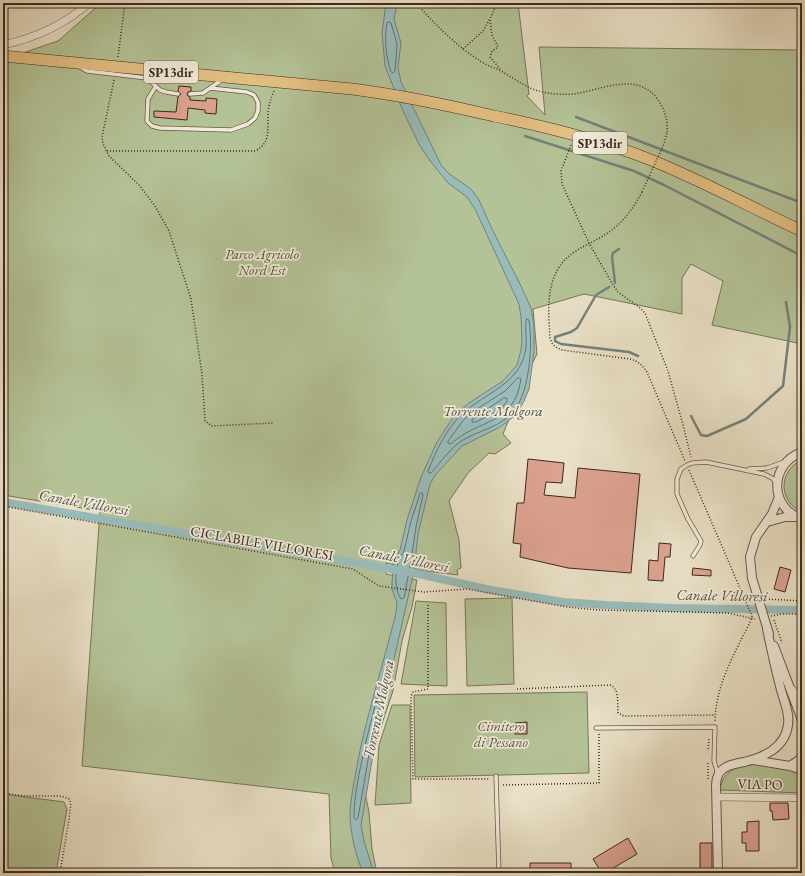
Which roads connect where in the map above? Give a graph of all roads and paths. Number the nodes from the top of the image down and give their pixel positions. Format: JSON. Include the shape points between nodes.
{"nodes":[{"id":1,"x":89,"y":3,"type":"edge"},
{"id":2,"x":125,"y":3,"type":"edge"},
{"id":3,"x":416,"y":3,"type":"edge"},
{"id":4,"x":497,"y":3,"type":"edge"},
{"id":5,"x":490,"y":20,"type":"junction"},
{"id":6,"x":3,"y":44,"type":"edge"},
{"id":7,"x":464,"y":49,"type":"junction"},
{"id":8,"x":3,"y":56,"type":"edge"},
{"id":9,"x":116,"y":70,"type":"junction"},
{"id":10,"x":501,"y":71,"type":"junction"},
{"id":11,"x":226,"y":77,"type":"junction"},
{"id":12,"x":280,"y":82,"type":"junction"},
{"id":13,"x":156,"y":86,"type":"junction"},
{"id":14,"x":210,"y":88,"type":"junction"},
{"id":15,"x":178,"y":94,"type":"dead end"},
{"id":16,"x":190,"y":94,"type":"dead end"},
{"id":17,"x":571,"y":145,"type":"dead end"},
{"id":18,"x":106,"y":151,"type":"junction"},
{"id":19,"x":760,"y":212,"type":"junction"},
{"id":20,"x":802,"y":225,"type":"edge"},
{"id":21,"x":802,"y":231,"type":"edge"},
{"id":22,"x":802,"y":237,"type":"edge"},
{"id":23,"x":589,"y":243,"type":"junction"},
{"id":24,"x":274,"y":423,"type":"dead end"},
{"id":25,"x":801,"y":452,"type":"edge"},
{"id":26,"x":790,"y":459,"type":"junction"},
{"id":27,"x":692,"y":463,"type":"junction"},
{"id":28,"x":687,"y":464,"type":"junction"},
{"id":29,"x":742,"y":469,"type":"junction"},
{"id":30,"x":777,"y":484,"type":"junction"},
{"id":31,"x":779,"y":496,"type":"junction"},
{"id":32,"x":3,"y":506,"type":"edge"},
{"id":33,"x":799,"y":518,"type":"edge"},
{"id":34,"x":767,"y":522,"type":"junction"},
{"id":35,"x":693,"y":556,"type":"dead end"},
{"id":36,"x":758,"y":601,"type":"junction"},
{"id":37,"x":802,"y":601,"type":"edge"},
{"id":38,"x":428,"y":605,"type":"dead end"},
{"id":39,"x":802,"y":614,"type":"edge"},
{"id":40,"x":773,"y":616,"type":"dead end"},
{"id":41,"x":752,"y":619,"type":"junction"},
{"id":42,"x":767,"y":629,"type":"junction"},
{"id":43,"x":517,"y":689,"type":"dead end"},
{"id":44,"x":791,"y":689,"type":"junction"},
{"id":45,"x":802,"y":698,"type":"edge"},
{"id":46,"x":715,"y":715,"type":"junction"},
{"id":47,"x":802,"y":720,"type":"edge"},
{"id":48,"x":715,"y":727,"type":"junction"},
{"id":49,"x":597,"y":728,"type":"joint"},
{"id":50,"x":715,"y":736,"type":"junction"},
{"id":51,"x":708,"y":751,"type":"dead end"},
{"id":52,"x":802,"y":756,"type":"edge"},
{"id":53,"x":708,"y":759,"type":"dead end"},
{"id":54,"x":752,"y":760,"type":"junction"},
{"id":55,"x":790,"y":766,"type":"junction"},
{"id":56,"x":802,"y":770,"type":"edge"},
{"id":57,"x":718,"y":775,"type":"junction"},
{"id":58,"x":496,"y":778,"type":"joint"},
{"id":59,"x":708,"y":782,"type":"dead end"},
{"id":60,"x":496,"y":786,"type":"junction"},
{"id":61,"x":3,"y":793,"type":"edge"},
{"id":62,"x":717,"y":796,"type":"junction"},
{"id":63,"x":802,"y":798,"type":"edge"},
{"id":64,"x":60,"y":873,"type":"edge"},
{"id":65,"x":499,"y":873,"type":"edge"},
{"id":66,"x":718,"y":873,"type":"edge"}],
"edges":[{"from":1,"to":6,"type":"street","via":[[48,30]]},
{"from":2,"to":9,"type":"path"},
{"from":3,"to":7,"type":"path"},
{"from":4,"to":5,"type":"path"},
{"from":5,"to":7,"type":"path","via":[[484,31]]},
{"from":5,"to":10,"type":"path","via":[[492,35],[498,47],[490,57]]},
{"from":7,"to":10,"type":"path","via":[[479,61]]},
{"from":8,"to":9,"type":"main road","number":"SP13dir","via":[[68,62]]},
{"from":9,"to":11,"type":"main road","number":"SP13dir"},
{"from":9,"to":13,"type":"lane","via":[[147,78]]},
{"from":9,"to":18,"type":"path","via":[[102,137]]},
{"from":10,"to":23,"type":"path","bridge":true,"via":[[523,85],[548,93],[575,94],[627,83],[648,90],[662,106],[666,116],[667,132],[642,192],[631,212],[620,223]]},
{"from":11,"to":12,"type":"main road","number":"SP13dir"},
{"from":11,"to":14,"type":"lane"},
{"from":12,"to":18,"type":"path","via":[[270,100],[268,138],[260,149],[255,151]]},
{"from":12,"to":19,"type":"main road","number":"SP13dir","via":[[384,93],[550,128],[650,160]]},
{"from":13,"to":14,"type":"lane","via":[[148,99],[147,121],[152,126],[231,130],[248,124],[255,118],[258,102],[254,95]]},
{"from":13,"to":15,"type":"lane","via":[[166,92]]},
{"from":14,"to":16,"type":"lane","via":[[204,93]]},
{"from":17,"to":23,"type":"path","via":[[561,171],[561,182]]},
{"from":18,"to":24,"type":"path","via":[[139,185],[169,231],[191,298],[202,374],[205,421],[212,426]]},
{"from":19,"to":20,"type":"main road","number":"SP13dir"},
{"from":19,"to":21,"type":"main road","number":"SP13dir"},
{"from":19,"to":22,"type":"main road","number":"SP13dir"},
{"from":23,"to":27,"type":"path","via":[[616,289],[645,313],[668,371]]},
{"from":23,"to":28,"type":"path","via":[[564,261],[552,282],[549,309],[551,343],[562,350],[630,359],[642,365]]},
{"from":25,"to":26,"type":"street"},
{"from":26,"to":29,"type":"lane","via":[[767,468]]},
{"from":26,"to":30,"type":"street","via":[[782,469]]},
{"from":27,"to":28,"type":"lane"},
{"from":27,"to":29,"type":"lane","via":[[706,462]]},
{"from":28,"to":35,"type":"lane","via":[[678,473],[676,485],[688,519],[701,541]]},
{"from":28,"to":41,"type":"path","via":[[752,613]]},
{"from":29,"to":30,"type":"lane","via":[[764,474]]},
{"from":30,"to":31,"type":"street"},
{"from":31,"to":33,"type":"street","via":[[785,508]]},
{"from":31,"to":34,"type":"street"},
{"from":32,"to":41,"type":"path","name":"CICLABILE VILLORESI","via":[[353,569],[379,586],[424,592],[467,589],[567,607],[728,613]]},
{"from":33,"to":34,"type":"street","via":[[785,517]]},
{"from":34,"to":36,"type":"street","via":[[756,537],[750,557]]},
{"from":36,"to":37,"type":"path"},
{"from":36,"to":42,"type":"street"},
{"from":38,"to":58,"type":"path","via":[[428,689],[413,692],[411,696],[413,779]]},
{"from":39,"to":40,"type":"path"},
{"from":41,"to":46,"type":"path","via":[[724,678],[717,697]]},
{"from":42,"to":44,"type":"street"},
{"from":42,"to":54,"type":"street","via":[[788,709],[788,726],[776,748]]},
{"from":43,"to":46,"type":"path","via":[[610,685],[617,692],[618,713],[624,716]]},
{"from":44,"to":45,"type":"street"},
{"from":44,"to":47,"type":"street"},
{"from":46,"to":48,"type":"path"},
{"from":48,"to":49,"type":"lane"},
{"from":48,"to":50,"type":"lane"},
{"from":49,"to":60,"type":"path","via":[[599,783]]},
{"from":50,"to":51,"type":"path","via":[[708,740]]},
{"from":50,"to":57,"type":"lane","via":[[714,761]]},
{"from":52,"to":55,"type":"street"},
{"from":53,"to":59,"type":"path"},
{"from":54,"to":55,"type":"street"},
{"from":54,"to":57,"type":"street","via":[[731,765]]},
{"from":55,"to":56,"type":"street"},
{"from":57,"to":62,"type":"street"},
{"from":58,"to":60,"type":"lane"},
{"from":60,"to":65,"type":"lane"},
{"from":61,"to":64,"type":"path","via":[[69,799],[71,803]]},
{"from":62,"to":63,"type":"street","name":"VIA PO"},
{"from":62,"to":66,"type":"street"}]}
